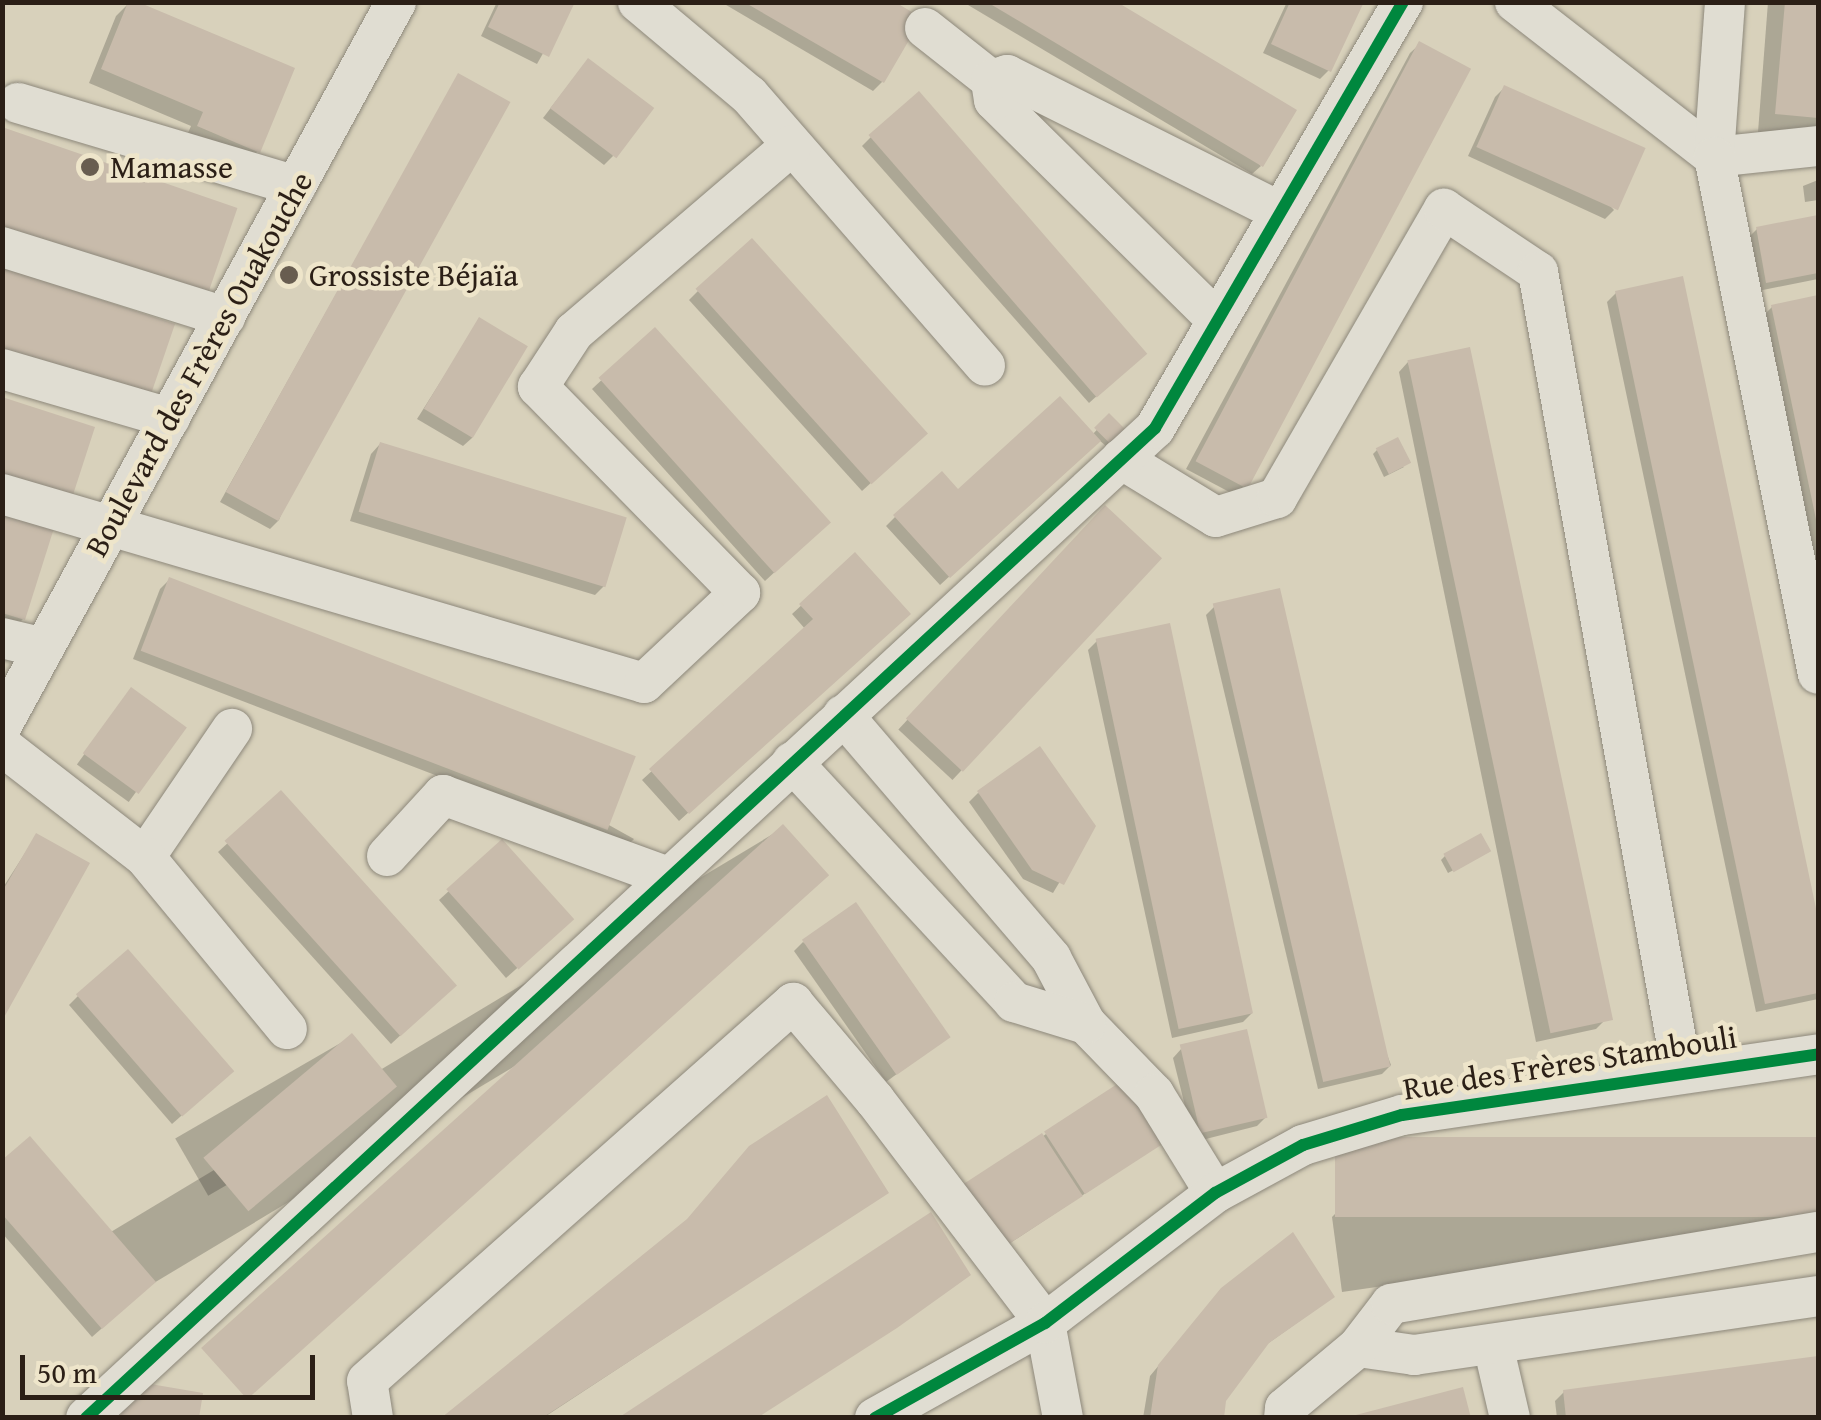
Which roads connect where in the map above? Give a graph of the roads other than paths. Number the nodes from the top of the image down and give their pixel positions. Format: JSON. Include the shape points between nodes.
{"nodes":[{"id":1,"x":396,"y":2,"type":"edge"},
{"id":2,"x":638,"y":2,"type":"edge"},
{"id":3,"x":1404,"y":2,"type":"edge"},
{"id":4,"x":1514,"y":2,"type":"edge"},
{"id":5,"x":1724,"y":2,"type":"edge"},
{"id":6,"x":926,"y":28,"type":"dead end"},
{"id":7,"x":992,"y":80,"type":"junction"},
{"id":8,"x":18,"y":103,"type":"dead end"},
{"id":9,"x":792,"y":146,"type":"junction"},
{"id":10,"x":1818,"y":146,"type":"edge"},
{"id":11,"x":1714,"y":157,"type":"junction"},
{"id":12,"x":296,"y":186,"type":"junction"},
{"id":13,"x":1281,"y":212,"type":"junction"},
{"id":14,"x":2,"y":247,"type":"edge"},
{"id":15,"x":224,"y":317,"type":"junction"},
{"id":16,"x":1217,"y":320,"type":"junction"},
{"id":17,"x":985,"y":366,"type":"dead end"},
{"id":18,"x":2,"y":369,"type":"edge"},
{"id":19,"x":170,"y":418,"type":"junction"},
{"id":20,"x":1121,"y":459,"type":"junction"},
{"id":21,"x":2,"y":494,"type":"edge"},
{"id":22,"x":112,"y":524,"type":"junction"},
{"id":23,"x":2,"y":638,"type":"edge"},
{"id":24,"x":44,"y":648,"type":"junction"},
{"id":25,"x":1818,"y":674,"type":"edge"},
{"id":26,"x":843,"y":715,"type":"junction"},
{"id":27,"x":2,"y":725,"type":"edge"},
{"id":28,"x":232,"y":730,"type":"dead end"},
{"id":29,"x":2,"y":746,"type":"edge"},
{"id":30,"x":792,"y":762,"type":"junction"},
{"id":31,"x":387,"y":856,"type":"dead end"},
{"id":32,"x":145,"y":857,"type":"junction"},
{"id":33,"x":668,"y":876,"type":"junction"},
{"id":34,"x":1086,"y":1024,"type":"junction"},
{"id":35,"x":287,"y":1028,"type":"dead end"},
{"id":36,"x":1818,"y":1054,"type":"edge"},
{"id":37,"x":1682,"y":1072,"type":"junction"},
{"id":38,"x":1214,"y":1193,"type":"junction"},
{"id":39,"x":1818,"y":1232,"type":"edge"},
{"id":40,"x":1818,"y":1296,"type":"edge"},
{"id":41,"x":1045,"y":1323,"type":"junction"},
{"id":42,"x":1493,"y":1345,"type":"junction"},
{"id":43,"x":1358,"y":1348,"type":"junction"},
{"id":44,"x":86,"y":1418,"type":"edge"},
{"id":45,"x":373,"y":1418,"type":"edge"},
{"id":46,"x":875,"y":1418,"type":"edge"},
{"id":47,"x":1063,"y":1418,"type":"edge"},
{"id":48,"x":1284,"y":1418,"type":"edge"},
{"id":49,"x":1510,"y":1418,"type":"edge"}],
"edges":[{"from":1,"to":12,"type":"street","name":"Boulevard des Frères Ouakouche"},
{"from":2,"to":9,"type":"street","via":[[749,94]]},
{"from":3,"to":13,"type":"street"},
{"from":4,"to":11,"type":"street"},
{"from":5,"to":11,"type":"street"},
{"from":6,"to":7,"type":"street"},
{"from":7,"to":13,"type":"street","via":[[1007,75]]},
{"from":7,"to":16,"type":"street","via":[[994,100]]},
{"from":8,"to":12,"type":"street"},
{"from":9,"to":17,"type":"street"},
{"from":9,"to":22,"type":"street","via":[[574,332],[538,388],[740,593],[644,683]]},
{"from":10,"to":11,"type":"street"},
{"from":11,"to":25,"type":"street"},
{"from":12,"to":15,"type":"street","name":"Boulevard des Frères Ouakouche"},
{"from":13,"to":16,"type":"street"},
{"from":14,"to":15,"type":"street"},
{"from":15,"to":19,"type":"street","name":"Boulevard des Frères Ouakouche"},
{"from":16,"to":20,"type":"street","via":[[1155,428]]},
{"from":18,"to":19,"type":"street"},
{"from":19,"to":22,"type":"street","name":"Boulevard des Frères Ouakouche"},
{"from":20,"to":26,"type":"street"},
{"from":20,"to":37,"type":"street","via":[[1216,517],[1277,498],[1444,209],[1538,272]]},
{"from":21,"to":22,"type":"street"},
{"from":22,"to":24,"type":"street","name":"Boulevard des Frères Ouakouche"},
{"from":23,"to":24,"type":"street"},
{"from":24,"to":27,"type":"street","name":"Boulevard des Frères Ouakouche"},
{"from":26,"to":30,"type":"street"},
{"from":26,"to":34,"type":"street","via":[[1050,958]]},
{"from":28,"to":32,"type":"street"},
{"from":29,"to":32,"type":"street"},
{"from":30,"to":33,"type":"street"},
{"from":30,"to":34,"type":"street","via":[[1014,1002]]},
{"from":31,"to":33,"type":"street","via":[[443,795]]},
{"from":32,"to":35,"type":"street"},
{"from":33,"to":44,"type":"street"},
{"from":34,"to":38,"type":"street","via":[[1154,1094]]},
{"from":36,"to":37,"type":"street","name":"Rue des Frères Stambouli"},
{"from":37,"to":38,"type":"street","name":"Rue des Frères Stambouli","via":[[1402,1115],[1303,1145]]},
{"from":38,"to":41,"type":"street","name":"Rue des Frères Stambouli"},
{"from":39,"to":43,"type":"street","via":[[1391,1304]]},
{"from":40,"to":42,"type":"street"},
{"from":41,"to":45,"type":"street","via":[[793,1004],[367,1381]]},
{"from":41,"to":46,"type":"street","name":"Rue des Frères Stambouli"},
{"from":41,"to":47,"type":"street"},
{"from":42,"to":43,"type":"street","via":[[1414,1355]]},
{"from":42,"to":49,"type":"street"},
{"from":43,"to":48,"type":"street","via":[[1284,1408]]}]}
